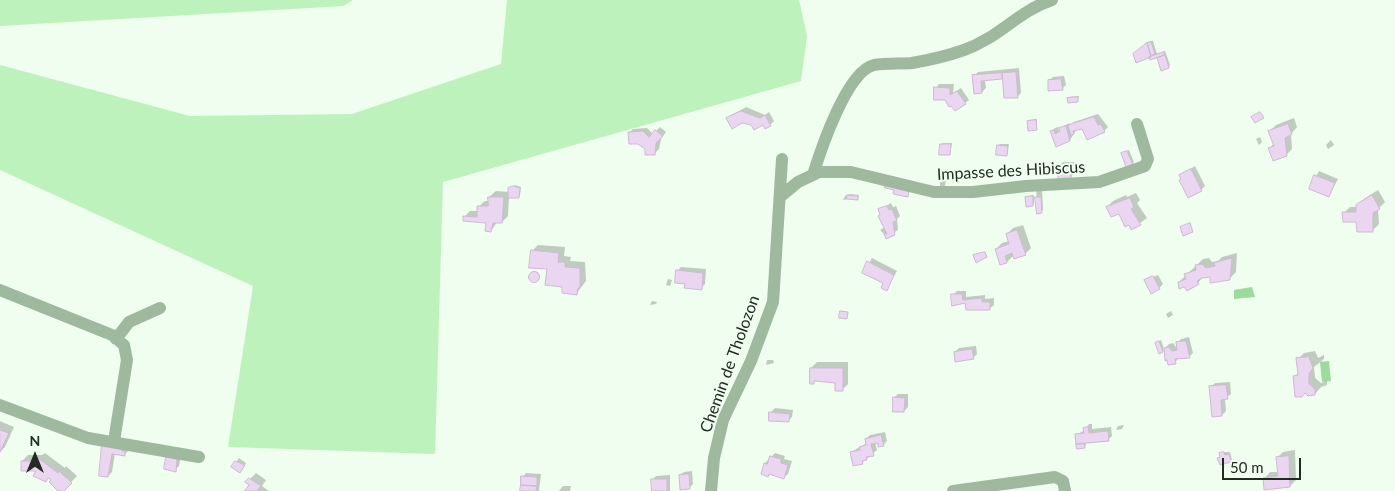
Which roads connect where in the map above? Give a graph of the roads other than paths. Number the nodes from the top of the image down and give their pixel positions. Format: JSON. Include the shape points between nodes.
{"nodes":[{"id":1,"x":1052,"y":0,"type":"edge"},
{"id":2,"x":1137,"y":124,"type":"dead end"},
{"id":3,"x":782,"y":158,"type":"dead end"},
{"id":4,"x":813,"y":175,"type":"junction"},
{"id":5,"x":781,"y":196,"type":"junction"},
{"id":6,"x":0,"y":290,"type":"edge"},
{"id":7,"x":160,"y":308,"type":"dead end"},
{"id":8,"x":116,"y":338,"type":"junction"},
{"id":9,"x":0,"y":405,"type":"edge"},
{"id":10,"x":114,"y":442,"type":"junction"},
{"id":11,"x":199,"y":458,"type":"dead end"},
{"id":12,"x":711,"y":491,"type":"edge"},
{"id":13,"x":953,"y":491,"type":"edge"},
{"id":14,"x":1065,"y":491,"type":"edge"}],
"edges":[{"from":1,"to":4,"type":"street","via":[[1018,16],[990,39],[964,50],[912,62],[875,65],[860,72],[827,133]]},
{"from":2,"to":4,"type":"street","name":"Impasse des Hibiscus","via":[[1148,158],[1145,166],[1099,182],[934,192],[851,172],[819,172]]},
{"from":3,"to":5,"type":"street","name":"Chemin de Tholozon"},
{"from":4,"to":5,"type":"street","name":"Impasse des Hibiscus"},
{"from":5,"to":12,"type":"street","name":"Chemin de Tholozon","via":[[773,302],[751,361],[723,420],[714,458]]},
{"from":6,"to":8,"type":"street"},
{"from":7,"to":8,"type":"street","via":[[129,322]]},
{"from":8,"to":10,"type":"street","via":[[124,345],[126,360]]},
{"from":9,"to":10,"type":"street","via":[[88,438]]},
{"from":10,"to":11,"type":"street"},
{"from":13,"to":14,"type":"street","via":[[1055,477],[1063,481]]}]}
